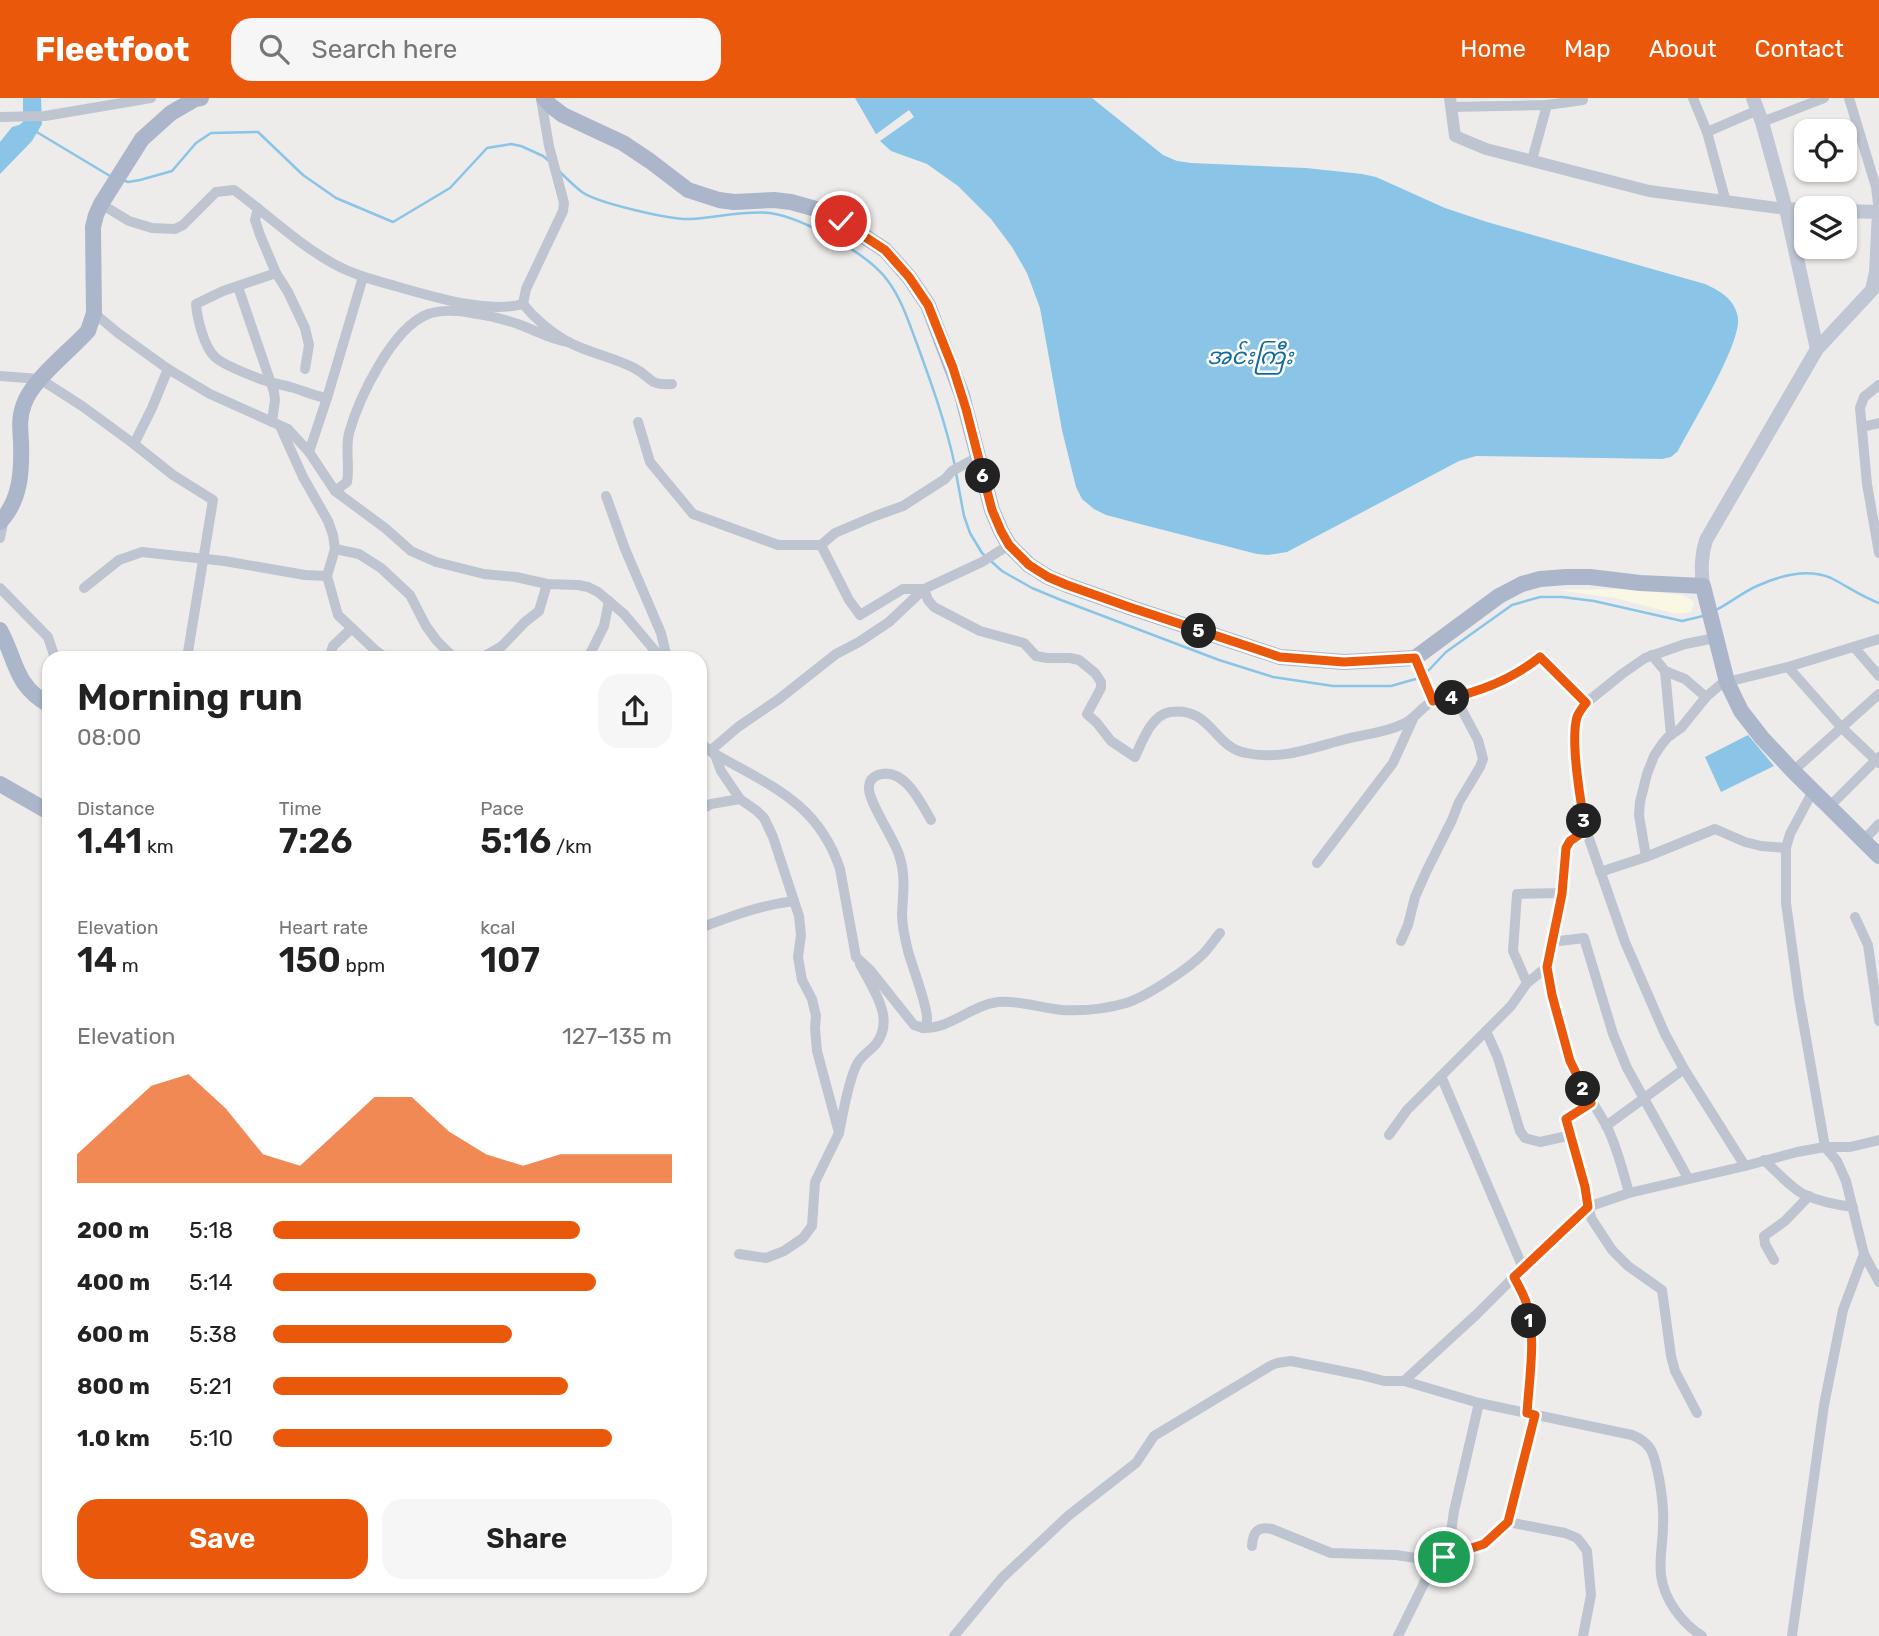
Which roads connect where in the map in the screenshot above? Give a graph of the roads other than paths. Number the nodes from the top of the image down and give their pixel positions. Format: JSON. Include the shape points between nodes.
{"nodes":[{"id":1,"x":151,"y":98,"type":"edge"},
{"id":2,"x":193,"y":98,"type":"edge"},
{"id":3,"x":542,"y":98,"type":"edge"},
{"id":4,"x":1693,"y":98,"type":"edge"},
{"id":5,"x":1824,"y":98,"type":"edge"},
{"id":6,"x":1849,"y":98,"type":"edge"},
{"id":7,"x":1584,"y":99,"type":"edge"},
{"id":8,"x":1450,"y":102,"type":"edge"},
{"id":9,"x":1547,"y":105,"type":"junction"},
{"id":10,"x":1758,"y":110,"type":"edge"},
{"id":11,"x":0,"y":117,"type":"edge"},
{"id":12,"x":1707,"y":132,"type":"junction"},
{"id":13,"x":1532,"y":160,"type":"junction"},
{"id":14,"x":1726,"y":202,"type":"junction"},
{"id":15,"x":101,"y":204,"type":"junction"},
{"id":16,"x":258,"y":208,"type":"junction"},
{"id":17,"x":1786,"y":209,"type":"junction"},
{"id":18,"x":1794,"y":209,"type":"edge"},
{"id":19,"x":1857,"y":211,"type":"edge"},
{"id":20,"x":1879,"y":212,"type":"edge"},
{"id":21,"x":276,"y":273,"type":"junction"},
{"id":22,"x":363,"y":277,"type":"junction"},
{"id":23,"x":238,"y":287,"type":"junction"},
{"id":24,"x":1876,"y":291,"type":"edge"},
{"id":25,"x":523,"y":304,"type":"junction"},
{"id":26,"x":94,"y":313,"type":"junction"},
{"id":27,"x":569,"y":342,"type":"junction"},
{"id":28,"x":1817,"y":349,"type":"junction"},
{"id":29,"x":168,"y":369,"type":"junction"},
{"id":30,"x":305,"y":369,"type":"dead end"},
{"id":31,"x":0,"y":376,"type":"edge"},
{"id":32,"x":40,"y":379,"type":"junction"},
{"id":33,"x":272,"y":383,"type":"junction"},
{"id":34,"x":672,"y":384,"type":"dead end"},
{"id":35,"x":1879,"y":385,"type":"edge"},
{"id":36,"x":327,"y":398,"type":"junction"},
{"id":37,"x":638,"y":422,"type":"dead end"},
{"id":38,"x":1879,"y":423,"type":"edge"},
{"id":39,"x":276,"y":424,"type":"junction"},
{"id":40,"x":1862,"y":427,"type":"junction"},
{"id":41,"x":134,"y":444,"type":"junction"},
{"id":42,"x":309,"y":452,"type":"junction"},
{"id":43,"x":978,"y":457,"type":"junction"},
{"id":44,"x":1879,"y":482,"type":"edge"},
{"id":45,"x":1867,"y":484,"type":"junction"},
{"id":46,"x":335,"y":491,"type":"junction"},
{"id":47,"x":606,"y":496,"type":"dead end"},
{"id":48,"x":2,"y":520,"type":"edge"},
{"id":49,"x":0,"y":538,"type":"edge"},
{"id":50,"x":821,"y":545,"type":"junction"},
{"id":51,"x":1009,"y":545,"type":"junction"},
{"id":52,"x":335,"y":549,"type":"junction"},
{"id":53,"x":1879,"y":551,"type":"edge"},
{"id":54,"x":204,"y":559,"type":"junction"},
{"id":55,"x":327,"y":576,"type":"junction"},
{"id":56,"x":547,"y":584,"type":"junction"},
{"id":57,"x":0,"y":588,"type":"edge"},
{"id":58,"x":83,"y":588,"type":"dead end"},
{"id":59,"x":924,"y":589,"type":"junction"},
{"id":60,"x":1705,"y":594,"type":"junction"},
{"id":61,"x":609,"y":601,"type":"junction"},
{"id":62,"x":352,"y":628,"type":"junction"},
{"id":63,"x":0,"y":630,"type":"edge"},
{"id":64,"x":1714,"y":632,"type":"junction"},
{"id":65,"x":1879,"y":639,"type":"edge"},
{"id":66,"x":1854,"y":647,"type":"junction"},
{"id":67,"x":53,"y":651,"type":"edge"},
{"id":68,"x":188,"y":651,"type":"edge"},
{"id":69,"x":331,"y":651,"type":"edge"},
{"id":70,"x":376,"y":651,"type":"edge"},
{"id":71,"x":447,"y":651,"type":"edge"},
{"id":72,"x":493,"y":651,"type":"edge"},
{"id":73,"x":592,"y":651,"type":"edge"},
{"id":74,"x":655,"y":651,"type":"edge"},
{"id":75,"x":665,"y":651,"type":"edge"},
{"id":76,"x":1652,"y":655,"type":"junction"},
{"id":77,"x":1418,"y":664,"type":"junction"},
{"id":78,"x":1788,"y":667,"type":"junction"},
{"id":79,"x":1665,"y":671,"type":"junction"},
{"id":80,"x":1879,"y":676,"type":"edge"},
{"id":81,"x":1727,"y":682,"type":"junction"},
{"id":82,"x":1879,"y":694,"type":"edge"},
{"id":83,"x":1455,"y":697,"type":"junction"},
{"id":84,"x":1706,"y":697,"type":"junction"},
{"id":85,"x":42,"y":700,"type":"edge"},
{"id":86,"x":1433,"y":701,"type":"junction"},
{"id":87,"x":1586,"y":703,"type":"junction"},
{"id":88,"x":1413,"y":718,"type":"junction"},
{"id":89,"x":1842,"y":728,"type":"junction"},
{"id":90,"x":1671,"y":735,"type":"junction"},
{"id":91,"x":707,"y":747,"type":"edge"},
{"id":92,"x":713,"y":753,"type":"junction"},
{"id":93,"x":1878,"y":760,"type":"edge"},
{"id":94,"x":1793,"y":771,"type":"junction"},
{"id":95,"x":0,"y":784,"type":"edge"},
{"id":96,"x":1813,"y":792,"type":"junction"},
{"id":97,"x":740,"y":799,"type":"junction"},
{"id":98,"x":707,"y":806,"type":"edge"},
{"id":99,"x":1829,"y":807,"type":"junction"},
{"id":100,"x":42,"y":808,"type":"edge"},
{"id":101,"x":932,"y":820,"type":"dead end"},
{"id":102,"x":1879,"y":824,"type":"edge"},
{"id":103,"x":1586,"y":830,"type":"junction"},
{"id":104,"x":1863,"y":841,"type":"junction"},
{"id":105,"x":1786,"y":848,"type":"junction"},
{"id":106,"x":1879,"y":856,"type":"edge"},
{"id":107,"x":1646,"y":858,"type":"junction"},
{"id":108,"x":1317,"y":863,"type":"dead end"},
{"id":109,"x":1600,"y":872,"type":"junction"},
{"id":110,"x":1562,"y":894,"type":"junction"},
{"id":111,"x":794,"y":901,"type":"junction"},
{"id":112,"x":1855,"y":917,"type":"dead end"},
{"id":113,"x":707,"y":925,"type":"edge"},
{"id":114,"x":1220,"y":933,"type":"dead end"},
{"id":115,"x":1401,"y":941,"type":"dead end"},
{"id":116,"x":1551,"y":942,"type":"junction"},
{"id":117,"x":856,"y":957,"type":"junction"},
{"id":118,"x":1547,"y":967,"type":"junction"},
{"id":119,"x":1527,"y":983,"type":"junction"},
{"id":120,"x":1879,"y":1021,"type":"edge"},
{"id":121,"x":923,"y":1028,"type":"junction"},
{"id":122,"x":1486,"y":1031,"type":"junction"},
{"id":123,"x":1684,"y":1069,"type":"junction"},
{"id":124,"x":1441,"y":1076,"type":"junction"},
{"id":125,"x":1643,"y":1098,"type":"junction"},
{"id":126,"x":1591,"y":1103,"type":"junction"},
{"id":127,"x":1606,"y":1126,"type":"junction"},
{"id":128,"x":839,"y":1133,"type":"junction"},
{"id":129,"x":1389,"y":1135,"type":"dead end"},
{"id":130,"x":1572,"y":1135,"type":"junction"},
{"id":131,"x":1879,"y":1140,"type":"edge"},
{"id":132,"x":1825,"y":1147,"type":"junction"},
{"id":133,"x":1764,"y":1160,"type":"junction"},
{"id":134,"x":1745,"y":1166,"type":"junction"},
{"id":135,"x":1688,"y":1178,"type":"junction"},
{"id":136,"x":1629,"y":1193,"type":"junction"},
{"id":137,"x":1810,"y":1196,"type":"junction"},
{"id":138,"x":1588,"y":1207,"type":"junction"},
{"id":139,"x":1853,"y":1207,"type":"junction"},
{"id":140,"x":739,"y":1254,"type":"dead end"},
{"id":141,"x":1864,"y":1254,"type":"junction"},
{"id":142,"x":1774,"y":1260,"type":"dead end"},
{"id":143,"x":1523,"y":1268,"type":"junction"},
{"id":144,"x":1514,"y":1277,"type":"junction"},
{"id":145,"x":1879,"y":1282,"type":"edge"},
{"id":146,"x":1404,"y":1381,"type":"junction"},
{"id":147,"x":1479,"y":1403,"type":"junction"},
{"id":148,"x":1698,"y":1413,"type":"dead end"},
{"id":149,"x":1531,"y":1414,"type":"junction"},
{"id":150,"x":1508,"y":1522,"type":"junction"},
{"id":151,"x":1252,"y":1546,"type":"dead end"},
{"id":152,"x":1448,"y":1554,"type":"junction"},
{"id":153,"x":1435,"y":1561,"type":"junction"},
{"id":154,"x":954,"y":1636,"type":"edge"},
{"id":155,"x":1398,"y":1636,"type":"edge"},
{"id":156,"x":1583,"y":1636,"type":"edge"},
{"id":157,"x":1702,"y":1636,"type":"edge"},
{"id":158,"x":1792,"y":1636,"type":"edge"}],
"edges":[{"from":1,"to":11,"type":"street","via":[[45,116]]},
{"from":2,"to":15,"type":"main road","via":[[142,139]]},
{"from":3,"to":25,"type":"street","via":[[563,211]]},
{"from":3,"to":43,"type":"main road","via":[[563,115],[623,143],[688,190],[719,200],[774,200],[816,209],[885,250],[928,305],[953,368]]},
{"from":4,"to":12,"type":"street"},
{"from":5,"to":10,"type":"street"},
{"from":6,"to":20,"type":"street"},
{"from":7,"to":9,"type":"street"},
{"from":8,"to":9,"type":"street"},
{"from":8,"to":13,"type":"street","via":[[1455,136]]},
{"from":9,"to":13,"type":"street"},
{"from":10,"to":12,"type":"street"},
{"from":10,"to":17,"type":"main road"},
{"from":12,"to":14,"type":"street"},
{"from":13,"to":14,"type":"street","via":[[1649,191]]},
{"from":14,"to":17,"type":"street"},
{"from":15,"to":16,"type":"street","via":[[129,221],[175,229],[216,192],[234,190]]},
{"from":15,"to":26,"type":"main road","via":[[92,243]]},
{"from":16,"to":21,"type":"street","via":[[255,220]]},
{"from":16,"to":22,"type":"street","via":[[334,264]]},
{"from":17,"to":18,"type":"main road"},
{"from":17,"to":28,"type":"main road"},
{"from":19,"to":20,"type":"main road"},
{"from":20,"to":24,"type":"main road"},
{"from":21,"to":23,"type":"street"},
{"from":21,"to":30,"type":"street","via":[[305,328],[309,345]]},
{"from":22,"to":25,"type":"street","via":[[447,301],[507,307]]},
{"from":22,"to":36,"type":"street"},
{"from":23,"to":33,"type":"street"},
{"from":23,"to":33,"type":"street","via":[[196,304],[207,345],[226,365]]},
{"from":24,"to":28,"type":"main road"},
{"from":25,"to":27,"type":"street","via":[[539,322]]},
{"from":26,"to":29,"type":"street"},
{"from":26,"to":32,"type":"main road","via":[[88,331]]},
{"from":27,"to":34,"type":"street","via":[[637,369],[653,383]]},
{"from":27,"to":46,"type":"street","via":[[467,312],[424,316],[395,342],[370,381],[349,434],[347,482]]},
{"from":28,"to":60,"type":"main road","via":[[1706,540],[1701,570]]},
{"from":29,"to":39,"type":"street"},
{"from":29,"to":41,"type":"street"},
{"from":31,"to":32,"type":"street"},
{"from":32,"to":41,"type":"street"},
{"from":32,"to":48,"type":"main road","via":[[21,414],[20,481]]},
{"from":33,"to":36,"type":"street"},
{"from":33,"to":39,"type":"street"},
{"from":35,"to":40,"type":"street","via":[[1864,397]]},
{"from":36,"to":42,"type":"street"},
{"from":37,"to":50,"type":"street","via":[[650,462],[693,514],[778,545]]},
{"from":38,"to":40,"type":"street"},
{"from":39,"to":42,"type":"street","via":[[288,429]]},
{"from":39,"to":52,"type":"street","via":[[328,520]]},
{"from":40,"to":45,"type":"street"},
{"from":41,"to":54,"type":"street","via":[[213,500]]},
{"from":42,"to":46,"type":"street"},
{"from":43,"to":50,"type":"street","via":[[903,506],[835,533]]},
{"from":43,"to":51,"type":"main road","via":[[992,510]]},
{"from":44,"to":45,"type":"street"},
{"from":45,"to":53,"type":"street"},
{"from":46,"to":56,"type":"street","via":[[421,556],[484,574]]},
{"from":47,"to":75,"type":"street"},
{"from":48,"to":49,"type":"street"},
{"from":50,"to":59,"type":"street","via":[[860,615],[903,589]]},
{"from":51,"to":59,"type":"street"},
{"from":51,"to":77,"type":"main road","via":[[1029,565],[1058,581],[1280,657]]},
{"from":52,"to":55,"type":"street"},
{"from":52,"to":71,"type":"street","via":[[359,554],[381,568],[410,595],[426,626]]},
{"from":54,"to":55,"type":"street"},
{"from":54,"to":58,"type":"street","via":[[134,554]]},
{"from":54,"to":68,"type":"street"},
{"from":55,"to":62,"type":"street","via":[[338,615]]},
{"from":56,"to":61,"type":"street","via":[[578,584]]},
{"from":56,"to":72,"type":"street","via":[[539,611]]},
{"from":57,"to":67,"type":"street","via":[[48,637]]},
{"from":59,"to":88,"type":"street","via":[[934,607],[980,631],[1024,643],[1036,656],[1079,660],[1101,682],[1087,714],[1111,741],[1135,757],[1154,722],[1165,713],[1196,715],[1233,748],[1265,755],[1304,752],[1381,732]]},
{"from":59,"to":92,"type":"street","via":[[889,622],[836,654],[738,727]]},
{"from":60,"to":64,"type":"main road"},
{"from":60,"to":77,"type":"main road","via":[[1590,577],[1539,579],[1499,596]]},
{"from":61,"to":73,"type":"street","via":[[604,626]]},
{"from":61,"to":74,"type":"street"},
{"from":62,"to":69,"type":"street"},
{"from":62,"to":70,"type":"street"},
{"from":63,"to":85,"type":"main road","via":[[19,677]]},
{"from":64,"to":76,"type":"street"},
{"from":64,"to":81,"type":"main road"},
{"from":65,"to":66,"type":"street"},
{"from":66,"to":78,"type":"street"},
{"from":66,"to":80,"type":"street"},
{"from":76,"to":79,"type":"street"},
{"from":76,"to":87,"type":"street"},
{"from":77,"to":86,"type":"street"},
{"from":78,"to":81,"type":"street"},
{"from":78,"to":89,"type":"street"},
{"from":79,"to":84,"type":"street","via":[[1685,679]]},
{"from":79,"to":90,"type":"street"},
{"from":81,"to":84,"type":"street"},
{"from":81,"to":94,"type":"main road","via":[[1741,711]]},
{"from":82,"to":89,"type":"street"},
{"from":83,"to":86,"type":"street"},
{"from":83,"to":87,"type":"street","via":[[1505,679],[1540,657]]},
{"from":83,"to":115,"type":"street","via":[[1483,759],[1426,872]]},
{"from":84,"to":90,"type":"street"},
{"from":86,"to":88,"type":"street"},
{"from":87,"to":103,"type":"street","via":[[1577,718],[1575,752]]},
{"from":88,"to":108,"type":"street","via":[[1393,763]]},
{"from":89,"to":93,"type":"street"},
{"from":89,"to":94,"type":"street"},
{"from":90,"to":107,"type":"street","via":[[1654,756],[1640,802]]},
{"from":91,"to":92,"type":"street"},
{"from":92,"to":97,"type":"street"},
{"from":92,"to":117,"type":"street","via":[[786,795],[819,825],[840,869]]},
{"from":93,"to":99,"type":"street"},
{"from":94,"to":96,"type":"main road"},
{"from":95,"to":100,"type":"main road"},
{"from":96,"to":99,"type":"main road"},
{"from":96,"to":105,"type":"street"},
{"from":97,"to":98,"type":"street"},
{"from":97,"to":111,"type":"street","via":[[764,818]]},
{"from":99,"to":104,"type":"main road"},
{"from":101,"to":121,"type":"street","via":[[896,776],[882,774],[870,782],[872,800],[900,858],[903,926],[927,1012]]},
{"from":102,"to":104,"type":"street"},
{"from":103,"to":109,"type":"street"},
{"from":103,"to":110,"type":"street","via":[[1566,848]]},
{"from":104,"to":106,"type":"main road"},
{"from":105,"to":107,"type":"street","via":[[1745,842],[1715,829]]},
{"from":105,"to":132,"type":"street","via":[[1786,903]]},
{"from":107,"to":109,"type":"street"},
{"from":109,"to":123,"type":"street","via":[[1625,942]]},
{"from":110,"to":116,"type":"street"},
{"from":110,"to":119,"type":"street","via":[[1517,894],[1513,951]]},
{"from":111,"to":113,"type":"street","via":[[754,908]]},
{"from":111,"to":128,"type":"street","via":[[802,980],[816,1016],[817,1051]]},
{"from":112,"to":120,"type":"street","via":[[1868,945]]},
{"from":114,"to":121,"type":"street","via":[[1176,975],[1129,1002],[1073,1010],[1000,1002],[977,1007],[942,1026]]},
{"from":116,"to":118,"type":"street"},
{"from":116,"to":125,"type":"street","via":[[1584,938],[1614,1034]]},
{"from":117,"to":121,"type":"street","via":[[914,1025]]},
{"from":117,"to":128,"type":"street","via":[[885,1024],[876,1044],[857,1062]]},
{"from":118,"to":119,"type":"street"},
{"from":118,"to":126,"type":"street","via":[[1570,1061]]},
{"from":119,"to":122,"type":"street"},
{"from":122,"to":124,"type":"street"},
{"from":122,"to":130,"type":"street","via":[[1525,1138],[1539,1142]]},
{"from":123,"to":125,"type":"street"},
{"from":123,"to":134,"type":"street"},
{"from":124,"to":129,"type":"street"},
{"from":124,"to":143,"type":"street"},
{"from":125,"to":127,"type":"street"},
{"from":125,"to":135,"type":"street"},
{"from":126,"to":127,"type":"street"},
{"from":126,"to":130,"type":"street","via":[[1566,1119]]},
{"from":127,"to":136,"type":"street"},
{"from":128,"to":140,"type":"street","via":[[815,1182],[812,1226],[803,1238],[766,1258]]},
{"from":130,"to":138,"type":"street"},
{"from":131,"to":132,"type":"street"},
{"from":132,"to":133,"type":"street"},
{"from":132,"to":139,"type":"street","via":[[1842,1171]]},
{"from":133,"to":134,"type":"street"},
{"from":133,"to":137,"type":"street"},
{"from":134,"to":135,"type":"street"},
{"from":135,"to":136,"type":"street"},
{"from":136,"to":138,"type":"street"},
{"from":137,"to":139,"type":"street"},
{"from":137,"to":142,"type":"street","via":[[1764,1236]]},
{"from":138,"to":143,"type":"street"},
{"from":138,"to":148,"type":"street","via":[[1612,1250],[1662,1290],[1675,1371]]},
{"from":139,"to":141,"type":"street"},
{"from":141,"to":145,"type":"street"},
{"from":141,"to":158,"type":"street","via":[[1843,1310],[1824,1405]]},
{"from":143,"to":144,"type":"street"},
{"from":144,"to":146,"type":"street"},
{"from":144,"to":149,"type":"street","via":[[1529,1313]]},
{"from":146,"to":147,"type":"street"},
{"from":146,"to":154,"type":"street","via":[[1291,1361],[1270,1366],[1154,1436],[1136,1462],[1068,1516],[1002,1578]]},
{"from":147,"to":149,"type":"street"},
{"from":147,"to":152,"type":"street"},
{"from":149,"to":150,"type":"street"},
{"from":149,"to":157,"type":"street","via":[[1632,1435],[1648,1444],[1663,1501],[1661,1577],[1677,1613]]},
{"from":150,"to":152,"type":"street","via":[[1484,1544]]},
{"from":150,"to":156,"type":"street","via":[[1564,1533],[1577,1538],[1587,1551],[1591,1595]]},
{"from":151,"to":153,"type":"street","via":[[1253,1534],[1264,1528],[1331,1553]]},
{"from":152,"to":153,"type":"street"},
{"from":153,"to":155,"type":"street"}]}
